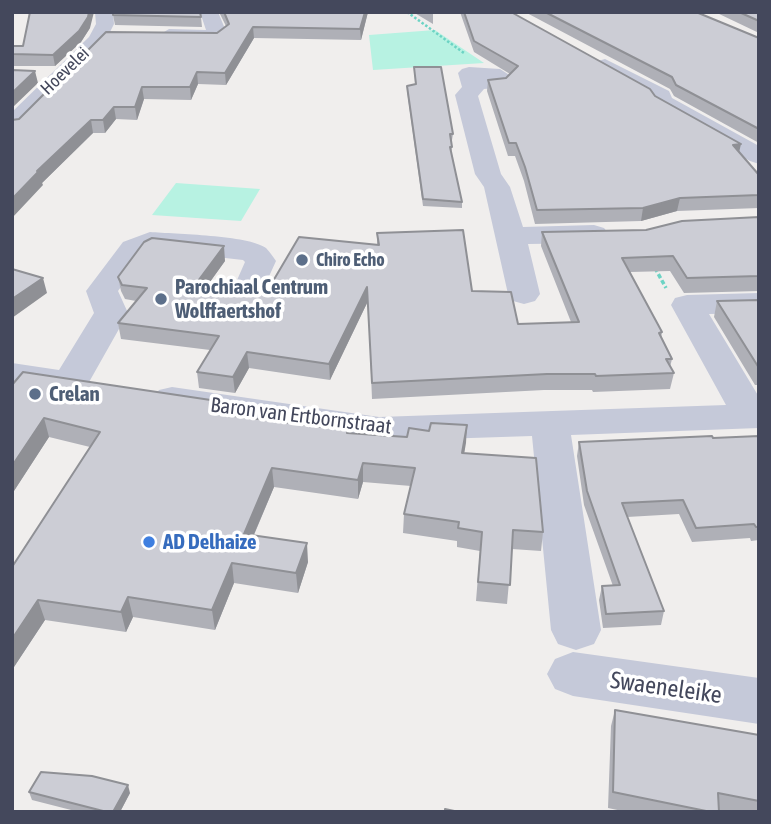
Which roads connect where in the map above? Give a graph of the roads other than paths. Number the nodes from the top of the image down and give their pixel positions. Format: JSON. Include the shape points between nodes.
{"nodes":[{"id":1,"x":104,"y":12,"type":"edge"},
{"id":2,"x":209,"y":12,"type":"edge"},
{"id":3,"x":100,"y":34,"type":"junction"},
{"id":4,"x":124,"y":34,"type":"edge"},
{"id":5,"x":148,"y":35,"type":"edge"},
{"id":6,"x":582,"y":52,"type":"edge"},
{"id":7,"x":472,"y":71,"type":"road end"},
{"id":8,"x":36,"y":75,"type":"dead end"},
{"id":9,"x":59,"y":75,"type":"junction"},
{"id":10,"x":12,"y":125,"type":"edge"},
{"id":11,"x":759,"y":156,"type":"edge"},
{"id":12,"x":621,"y":234,"type":"edge"},
{"id":13,"x":511,"y":236,"type":"junction"},
{"id":14,"x":250,"y":287,"type":"dead end"},
{"id":15,"x":524,"y":294,"type":"dead end"},
{"id":16,"x":759,"y":303,"type":"edge"},
{"id":17,"x":12,"y":374,"type":"edge"},
{"id":18,"x":70,"y":383,"type":"junction"},
{"id":19,"x":755,"y":416,"type":"edge"},
{"id":20,"x":550,"y":425,"type":"junction"},
{"id":21,"x":759,"y":701,"type":"edge"}],
"edges":[{"from":1,"to":3,"type":"street","name":"Hoevelei"},
{"from":2,"to":5,"type":"street","via":[[218,36],[172,30]]},
{"from":3,"to":4,"type":"street"},
{"from":3,"to":9,"type":"street","name":"Hoevelei"},
{"from":6,"to":11,"type":"street"},
{"from":7,"to":13,"type":"street","via":[[473,89],[466,95]]},
{"from":8,"to":9,"type":"street"},
{"from":9,"to":10,"type":"street","name":"Hoevelei"},
{"from":12,"to":13,"type":"street"},
{"from":13,"to":15,"type":"street"},
{"from":14,"to":18,"type":"street","via":[[261,261],[253,253],[150,241],[134,248],[102,290],[111,313]]},
{"from":16,"to":19,"type":"street","via":[[687,305]]},
{"from":17,"to":18,"type":"street","name":"Baron van Ertbornstraat"},
{"from":18,"to":20,"type":"street","name":"Baron van Ertbornstraat","via":[[379,429]]},
{"from":19,"to":20,"type":"street","name":"Baron van Ertbornstraat"},
{"from":20,"to":21,"type":"street","name":"Swaeneleike","via":[[575,652]]}]}
